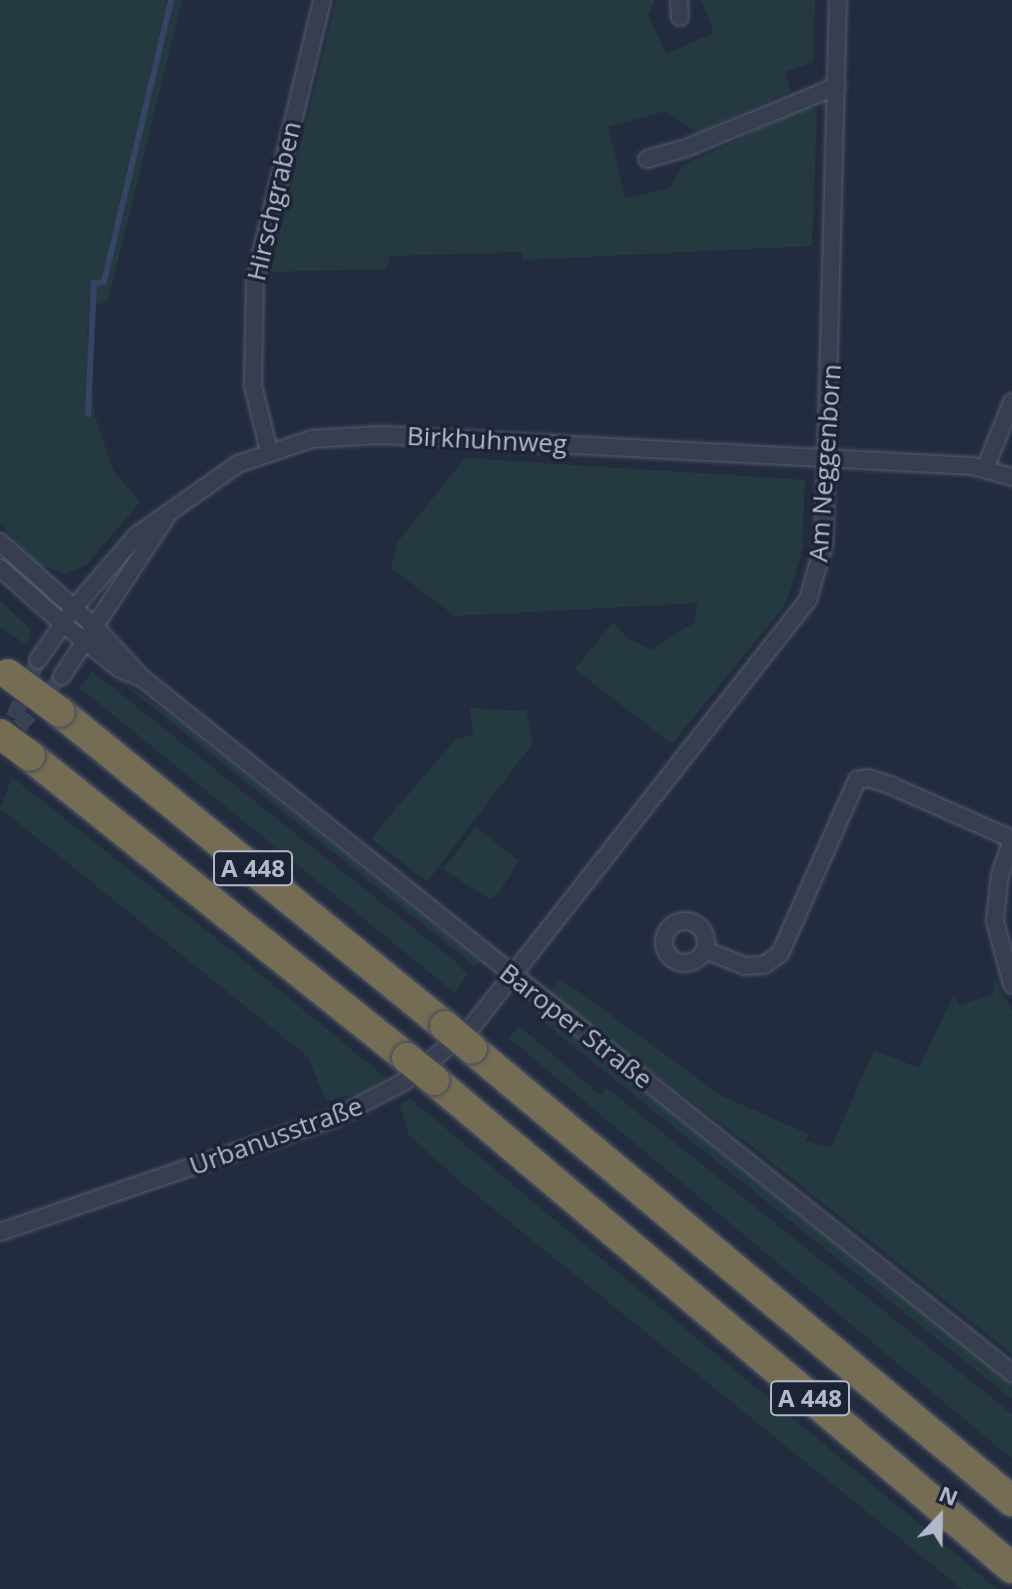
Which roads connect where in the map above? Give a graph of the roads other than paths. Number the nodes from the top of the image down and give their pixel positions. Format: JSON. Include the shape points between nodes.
{"nodes":[{"id":1,"x":322,"y":0,"type":"edge"},
{"id":2,"x":838,"y":0,"type":"edge"},
{"id":3,"x":837,"y":86,"type":"junction"},
{"id":4,"x":647,"y":159,"type":"dead end"},
{"id":5,"x":1012,"y":402,"type":"edge"},
{"id":6,"x":269,"y":451,"type":"junction"},
{"id":7,"x":828,"y":459,"type":"junction"},
{"id":8,"x":986,"y":466,"type":"junction"},
{"id":9,"x":1012,"y":477,"type":"edge"},
{"id":10,"x":167,"y":514,"type":"junction"},
{"id":11,"x":0,"y":542,"type":"edge"},
{"id":12,"x":0,"y":568,"type":"edge"},
{"id":13,"x":74,"y":608,"type":"junction"},
{"id":14,"x":63,"y":624,"type":"junction"},
{"id":15,"x":96,"y":628,"type":"junction"},
{"id":16,"x":85,"y":642,"type":"junction"},
{"id":17,"x":38,"y":660,"type":"tunnel mouth"},
{"id":18,"x":4,"y":671,"type":"edge"},
{"id":19,"x":62,"y":676,"type":"tunnel mouth"},
{"id":20,"x":142,"y":678,"type":"junction"},
{"id":21,"x":0,"y":734,"type":"edge"},
{"id":22,"x":10,"y":752,"type":"edge"},
{"id":23,"x":1012,"y":840,"type":"edge"},
{"id":24,"x":705,"y":950,"type":"dead end"},
{"id":25,"x":513,"y":976,"type":"junction"},
{"id":26,"x":1012,"y":985,"type":"edge"},
{"id":27,"x":0,"y":1232,"type":"edge"},
{"id":28,"x":1012,"y":1373,"type":"edge"},
{"id":29,"x":1012,"y":1501,"type":"edge"},
{"id":30,"x":1012,"y":1568,"type":"edge"}],
"edges":[{"from":1,"to":6,"type":"street","name":"Hirschgraben","via":[[255,280],[253,386]]},
{"from":2,"to":3,"type":"street","name":"Am Neggenborn"},
{"from":3,"to":4,"type":"street"},
{"from":3,"to":7,"type":"street","name":"Am Neggenborn"},
{"from":5,"to":8,"type":"street"},
{"from":6,"to":7,"type":"street","name":"Birkhuhnweg","via":[[312,439],[381,435]]},
{"from":6,"to":10,"type":"street","name":"Birkhuhnweg","via":[[220,474]]},
{"from":7,"to":8,"type":"street","name":"Birkhuhnweg"},
{"from":7,"to":25,"type":"street","name":"Am Neggenborn","via":[[824,544],[808,600]]},
{"from":8,"to":9,"type":"street"},
{"from":10,"to":13,"type":"street","name":"Birkhuhnweg","via":[[121,551]]},
{"from":10,"to":15,"type":"street","name":"Birkhuhnweg"},
{"from":11,"to":13,"type":"street","name":"Baroper Straße"},
{"from":12,"to":14,"type":"street","name":"Baroper Straße"},
{"from":13,"to":14,"type":"street","name":"Birkhuhnweg"},
{"from":13,"to":15,"type":"street","name":"Baroper Straße"},
{"from":14,"to":16,"type":"street","name":"Baroper Straße"},
{"from":14,"to":17,"type":"street","name":"Birkhuhnweg"},
{"from":15,"to":16,"type":"street","name":"Birkhuhnweg"},
{"from":15,"to":20,"type":"street","name":"Baroper Straße"},
{"from":16,"to":19,"type":"street","name":"Birkhuhnweg"},
{"from":16,"to":20,"type":"street","name":"Baroper Straße"},
{"from":18,"to":29,"type":"highway","number":"A 448","bridge":true,"via":[[445,1026]]},
{"from":20,"to":25,"type":"street","name":"Baroper Straße"},
{"from":21,"to":22,"type":"highway","number":"A 448","bridge":true},
{"from":22,"to":30,"type":"highway","number":"A 448","bridge":true,"via":[[407,1058]]},
{"from":23,"to":24,"type":"street","via":[[892,786],[857,780],[780,954],[764,965],[745,966]]},
{"from":23,"to":26,"type":"street","via":[[1000,874],[995,921]]},
{"from":25,"to":27,"type":"street","name":"Urbanusstraße","via":[[470,1029],[377,1099]]},
{"from":25,"to":28,"type":"street","name":"Baroper Straße"}]}
